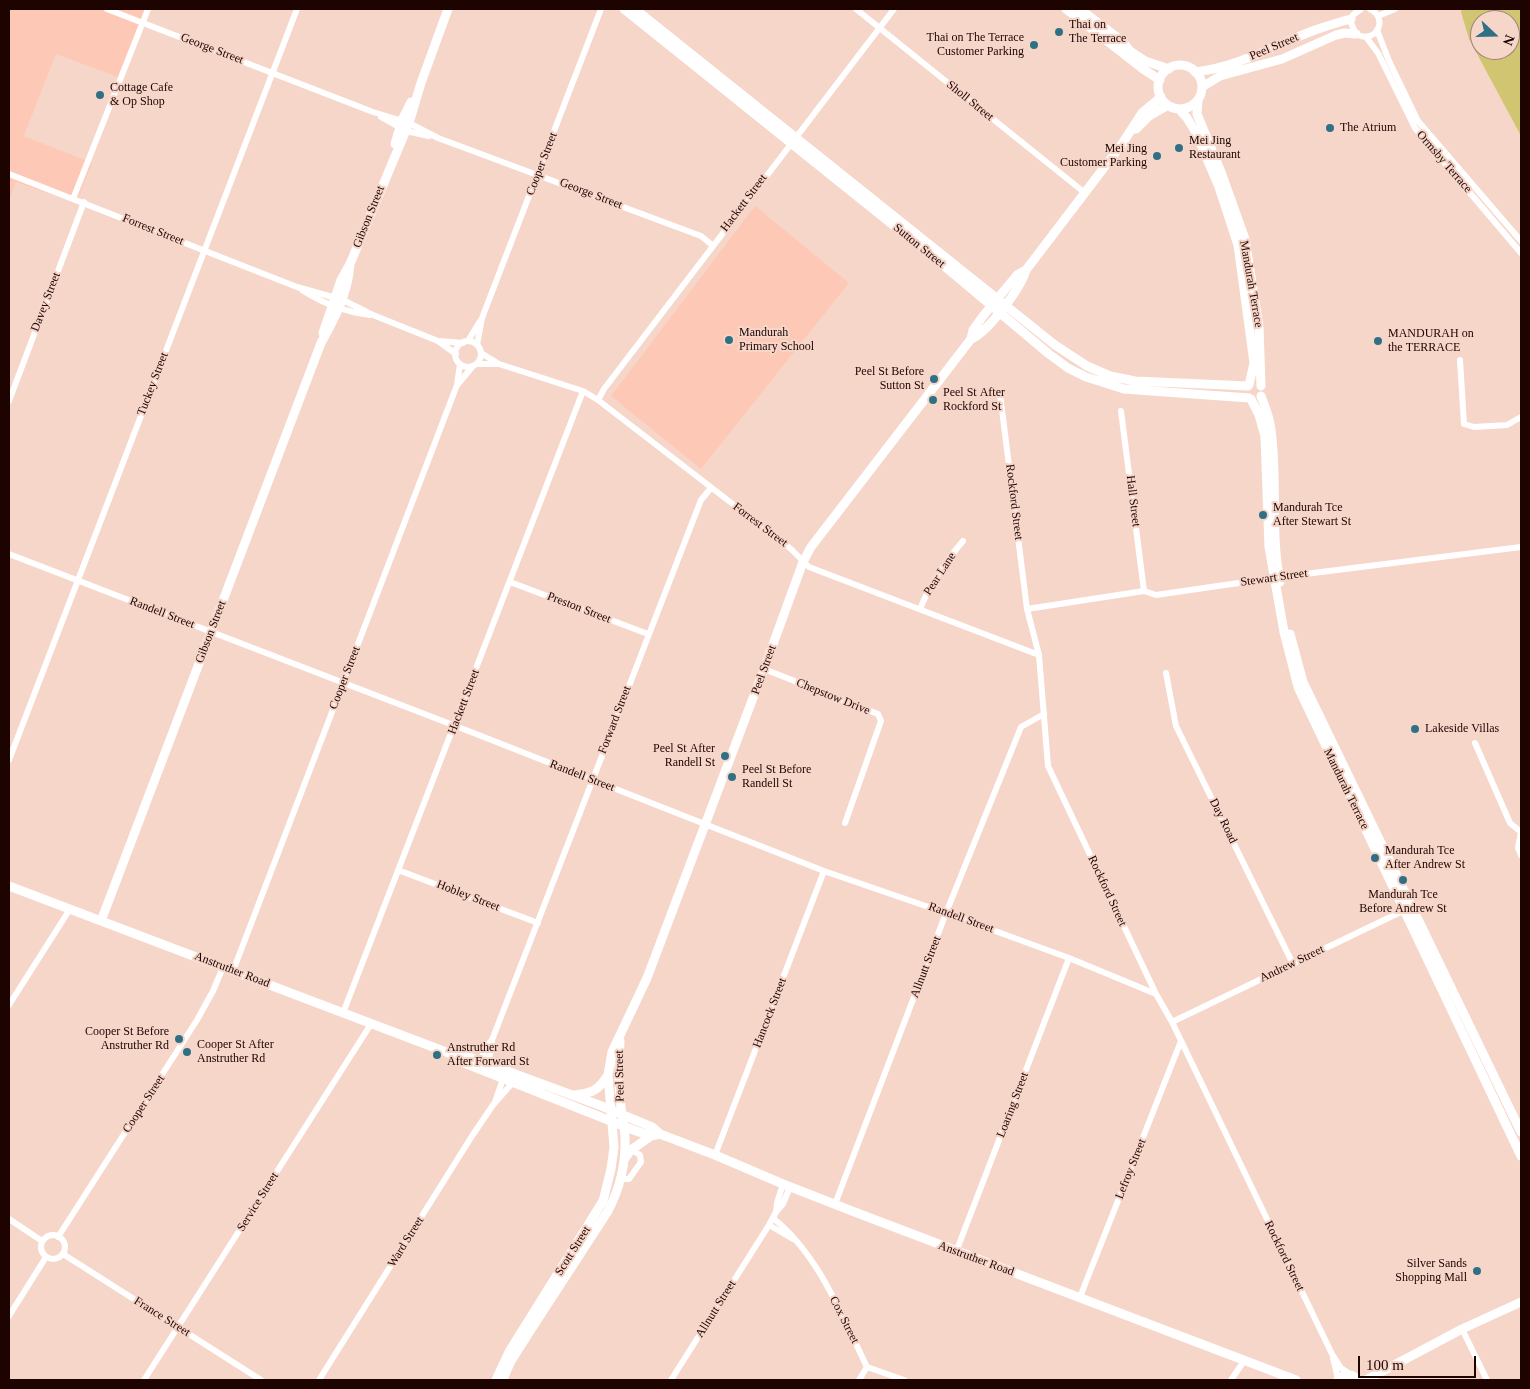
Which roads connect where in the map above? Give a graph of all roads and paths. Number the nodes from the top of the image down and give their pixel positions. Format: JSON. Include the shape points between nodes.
{"nodes":[{"id":1,"x":107,"y":9,"type":"edge"},
{"id":2,"x":148,"y":9,"type":"edge"},
{"id":3,"x":297,"y":9,"type":"edge"},
{"id":4,"x":448,"y":9,"type":"edge"},
{"id":5,"x":601,"y":9,"type":"edge"},
{"id":6,"x":624,"y":9,"type":"edge"},
{"id":7,"x":635,"y":9,"type":"edge"},
{"id":8,"x":856,"y":9,"type":"edge"},
{"id":9,"x":894,"y":9,"type":"edge"},
{"id":10,"x":1066,"y":9,"type":"edge"},
{"id":11,"x":1080,"y":9,"type":"edge"},
{"id":12,"x":1370,"y":9,"type":"edge"},
{"id":13,"x":1395,"y":9,"type":"edge"},
{"id":14,"x":1355,"y":12,"type":"edge"},
{"id":15,"x":1378,"y":16,"type":"junction"},
{"id":16,"x":142,"y":22,"type":"junction"},
{"id":17,"x":879,"y":28,"type":"junction"},
{"id":18,"x":1377,"y":30,"type":"junction"},
{"id":19,"x":1356,"y":34,"type":"junction"},
{"id":20,"x":1366,"y":37,"type":"junction"},
{"id":21,"x":1169,"y":69,"type":"junction"},
{"id":22,"x":1195,"y":72,"type":"junction"},
{"id":23,"x":272,"y":73,"type":"junction"},
{"id":24,"x":1160,"y":80,"type":"junction"},
{"id":25,"x":1202,"y":87,"type":"junction"},
{"id":26,"x":1161,"y":97,"type":"junction"},
{"id":27,"x":1198,"y":100,"type":"junction"},
{"id":28,"x":1168,"y":105,"type":"junction"},
{"id":29,"x":1179,"y":109,"type":"junction"},
{"id":30,"x":404,"y":126,"type":"junction"},
{"id":31,"x":792,"y":140,"type":"junction"},
{"id":32,"x":1122,"y":144,"type":"junction"},
{"id":33,"x":9,"y":174,"type":"edge"},
{"id":34,"x":538,"y":174,"type":"junction"},
{"id":35,"x":1085,"y":193,"type":"junction"},
{"id":36,"x":73,"y":199,"type":"junction"},
{"id":37,"x":84,"y":202,"type":"junction"},
{"id":38,"x":1520,"y":242,"type":"edge"},
{"id":39,"x":712,"y":245,"type":"junction"},
{"id":40,"x":204,"y":250,"type":"junction"},
{"id":41,"x":1521,"y":252,"type":"edge"},
{"id":42,"x":951,"y":267,"type":"junction"},
{"id":43,"x":1026,"y":270,"type":"junction"},
{"id":44,"x":998,"y":299,"type":"junction"},
{"id":45,"x":337,"y":302,"type":"junction"},
{"id":46,"x":1005,"y":305,"type":"junction"},
{"id":47,"x":995,"y":310,"type":"junction"},
{"id":48,"x":482,"y":318,"type":"junction"},
{"id":49,"x":438,"y":341,"type":"junction"},
{"id":50,"x":465,"y":342,"type":"junction"},
{"id":51,"x":477,"y":344,"type":"junction"},
{"id":52,"x":1055,"y":345,"type":"junction"},
{"id":53,"x":481,"y":353,"type":"junction"},
{"id":54,"x":456,"y":354,"type":"junction"},
{"id":55,"x":1049,"y":354,"type":"junction"},
{"id":56,"x":1460,"y":360,"type":"dead end"},
{"id":57,"x":460,"y":364,"type":"junction"},
{"id":58,"x":499,"y":364,"type":"junction"},
{"id":59,"x":475,"y":365,"type":"junction"},
{"id":60,"x":457,"y":385,"type":"junction"},
{"id":61,"x":1248,"y":386,"type":"junction"},
{"id":62,"x":1261,"y":386,"type":"junction"},
{"id":63,"x":583,"y":391,"type":"junction"},
{"id":64,"x":1000,"y":394,"type":"dead end"},
{"id":65,"x":1261,"y":396,"type":"junction"},
{"id":66,"x":1250,"y":399,"type":"junction"},
{"id":67,"x":598,"y":400,"type":"junction"},
{"id":68,"x":9,"y":401,"type":"edge"},
{"id":69,"x":1121,"y":411,"type":"dead end"},
{"id":70,"x":1521,"y":417,"type":"edge"},
{"id":71,"x":711,"y":488,"type":"junction"},
{"id":72,"x":963,"y":541,"type":"dead end"},
{"id":73,"x":1521,"y":547,"type":"edge"},
{"id":74,"x":9,"y":554,"type":"edge"},
{"id":75,"x":803,"y":562,"type":"junction"},
{"id":76,"x":1276,"y":578,"type":"junction"},
{"id":77,"x":78,"y":580,"type":"junction"},
{"id":78,"x":510,"y":582,"type":"junction"},
{"id":79,"x":1144,"y":590,"type":"junction"},
{"id":80,"x":920,"y":609,"type":"junction"},
{"id":81,"x":1027,"y":609,"type":"junction"},
{"id":82,"x":212,"y":632,"type":"junction"},
{"id":83,"x":648,"y":634,"type":"junction"},
{"id":84,"x":1039,"y":655,"type":"junction"},
{"id":85,"x":764,"y":669,"type":"junction"},
{"id":86,"x":1166,"y":674,"type":"dead end"},
{"id":87,"x":343,"y":683,"type":"junction"},
{"id":88,"x":1044,"y":714,"type":"junction"},
{"id":89,"x":455,"y":725,"type":"junction"},
{"id":90,"x":1475,"y":743,"type":"dead end"},
{"id":91,"x":9,"y":760,"type":"edge"},
{"id":92,"x":593,"y":780,"type":"junction"},
{"id":93,"x":845,"y":823,"type":"dead end"},
{"id":94,"x":706,"y":824,"type":"junction"},
{"id":95,"x":1521,"y":832,"type":"edge"},
{"id":96,"x":1521,"y":855,"type":"edge"},
{"id":97,"x":398,"y":870,"type":"junction"},
{"id":98,"x":824,"y":871,"type":"junction"},
{"id":99,"x":9,"y":886,"type":"edge"},
{"id":100,"x":1408,"y":908,"type":"junction"},
{"id":101,"x":70,"y":909,"type":"junction"},
{"id":102,"x":946,"y":913,"type":"junction"},
{"id":103,"x":101,"y":921,"type":"junction"},
{"id":104,"x":538,"y":923,"type":"junction"},
{"id":105,"x":1069,"y":958,"type":"junction"},
{"id":106,"x":1293,"y":964,"type":"junction"},
{"id":107,"x":222,"y":967,"type":"junction"},
{"id":108,"x":233,"y":971,"type":"junction"},
{"id":109,"x":1156,"y":994,"type":"junction"},
{"id":110,"x":9,"y":1005,"type":"edge"},
{"id":111,"x":344,"y":1013,"type":"junction"},
{"id":112,"x":1172,"y":1022,"type":"junction"},
{"id":113,"x":371,"y":1024,"type":"junction"},
{"id":114,"x":620,"y":1038,"type":"junction"},
{"id":115,"x":1181,"y":1041,"type":"junction"},
{"id":116,"x":482,"y":1065,"type":"junction"},
{"id":117,"x":505,"y":1075,"type":"junction"},
{"id":118,"x":608,"y":1075,"type":"junction"},
{"id":119,"x":516,"y":1079,"type":"junction"},
{"id":120,"x":571,"y":1095,"type":"junction"},
{"id":121,"x":493,"y":1105,"type":"junction"},
{"id":122,"x":610,"y":1110,"type":"junction"},
{"id":123,"x":622,"y":1115,"type":"junction"},
{"id":124,"x":611,"y":1122,"type":"junction"},
{"id":125,"x":624,"y":1126,"type":"junction"},
{"id":126,"x":1521,"y":1132,"type":"edge"},
{"id":127,"x":655,"y":1135,"type":"junction"},
{"id":128,"x":635,"y":1152,"type":"dead end"},
{"id":129,"x":715,"y":1155,"type":"junction"},
{"id":130,"x":1521,"y":1156,"type":"edge"},
{"id":131,"x":624,"y":1160,"type":"junction"},
{"id":132,"x":621,"y":1180,"type":"junction"},
{"id":133,"x":787,"y":1186,"type":"junction"},
{"id":134,"x":835,"y":1204,"type":"junction"},
{"id":135,"x":774,"y":1215,"type":"junction"},
{"id":136,"x":9,"y":1219,"type":"edge"},
{"id":137,"x":769,"y":1225,"type":"junction"},
{"id":138,"x":58,"y":1237,"type":"junction"},
{"id":139,"x":42,"y":1241,"type":"junction"},
{"id":140,"x":798,"y":1243,"type":"junction"},
{"id":141,"x":956,"y":1252,"type":"junction"},
{"id":142,"x":63,"y":1254,"type":"junction"},
{"id":143,"x":46,"y":1257,"type":"junction"},
{"id":144,"x":1080,"y":1297,"type":"junction"},
{"id":145,"x":1521,"y":1302,"type":"edge"},
{"id":146,"x":9,"y":1316,"type":"edge"},
{"id":147,"x":178,"y":1327,"type":"junction"},
{"id":148,"x":1462,"y":1329,"type":"junction"},
{"id":149,"x":1332,"y":1354,"type":"junction"},
{"id":150,"x":1244,"y":1361,"type":"junction"},
{"id":151,"x":867,"y":1367,"type":"junction"},
{"id":152,"x":1376,"y":1374,"type":"junction"},
{"id":153,"x":1355,"y":1377,"type":"edge"},
{"id":154,"x":144,"y":1380,"type":"edge"},
{"id":155,"x":261,"y":1380,"type":"edge"},
{"id":156,"x":319,"y":1380,"type":"edge"},
{"id":157,"x":496,"y":1380,"type":"edge"},
{"id":158,"x":503,"y":1380,"type":"edge"},
{"id":159,"x":671,"y":1380,"type":"edge"},
{"id":160,"x":859,"y":1380,"type":"edge"},
{"id":161,"x":904,"y":1380,"type":"edge"},
{"id":162,"x":1231,"y":1380,"type":"edge"},
{"id":163,"x":1296,"y":1380,"type":"edge"},
{"id":164,"x":1338,"y":1380,"type":"edge"},
{"id":165,"x":1366,"y":1380,"type":"edge"},
{"id":166,"x":1487,"y":1380,"type":"edge"}],
"edges":[{"from":1,"to":16,"type":"street","name":"George Street"},
{"from":2,"to":16,"type":"street"},
{"from":3,"to":23,"type":"street","name":"Tuckey Street"},
{"from":4,"to":30,"type":"main road","name":"Gibson Street"},
{"from":5,"to":34,"type":"street","name":"Cooper Street"},
{"from":6,"to":31,"type":"main road","name":"Sutton Street"},
{"from":7,"to":31,"type":"main road","name":"Sutton Street"},
{"from":8,"to":17,"type":"street","name":"Sholl Street"},
{"from":9,"to":17,"type":"street","name":"Hackett Street"},
{"from":10,"to":24,"type":"main road"},
{"from":11,"to":21,"type":"main road","via":[[1145,61]]},
{"from":12,"to":15,"type":"street"},
{"from":13,"to":15,"type":"street"},
{"from":14,"to":19,"type":"street","via":[[1351,27]]},
{"from":14,"to":22,"type":"main road","name":"Peel Street","via":[[1264,53],[1234,64]]},
{"from":15,"to":18,"type":"street"},
{"from":16,"to":23,"type":"street","name":"George Street"},
{"from":16,"to":36,"type":"street"},
{"from":17,"to":31,"type":"street","name":"Hackett Street"},
{"from":17,"to":35,"type":"street","name":"Sholl Street"},
{"from":18,"to":20,"type":"street"},
{"from":18,"to":38,"type":"street","name":"Ormsby Terrace","via":[[1418,121]]},
{"from":19,"to":20,"type":"street"},
{"from":19,"to":25,"type":"main road","name":"Peel Street","via":[[1336,35],[1282,59],[1220,76]]},
{"from":20,"to":38,"type":"street","name":"Ormsby Terrace","via":[[1378,53],[1415,128]]},
{"from":21,"to":22,"type":"main road","via":[[1186,66]]},
{"from":21,"to":24,"type":"main road"},
{"from":22,"to":25,"type":"main road"},
{"from":23,"to":30,"type":"street","name":"George Street"},
{"from":23,"to":40,"type":"street","name":"Tuckey Street"},
{"from":24,"to":26,"type":"main road"},
{"from":25,"to":27,"type":"main road"},
{"from":26,"to":28,"type":"main road"},
{"from":26,"to":32,"type":"main road","name":"Peel Street","via":[[1142,113]]},
{"from":27,"to":29,"type":"main road"},
{"from":27,"to":62,"type":"main road","name":"Mandurah Terrace","via":[[1197,114],[1245,239],[1259,327]]},
{"from":28,"to":29,"type":"main road"},
{"from":28,"to":32,"type":"main road","name":"Peel Street","via":[[1149,116]]},
{"from":29,"to":61,"type":"main road","name":"Mandurah Terrace","via":[[1195,131],[1219,187],[1238,245],[1254,363]]},
{"from":30,"to":34,"type":"street","name":"George Street"},
{"from":30,"to":45,"type":"main road","name":"Gibson Street","via":[[341,280]]},
{"from":31,"to":39,"type":"street","name":"Hackett Street"},
{"from":31,"to":42,"type":"main road","name":"Sutton Street"},
{"from":32,"to":35,"type":"main road","name":"Peel Street"},
{"from":33,"to":36,"type":"street","name":"Forrest Street"},
{"from":34,"to":39,"type":"street","name":"George Street","via":[[701,236]]},
{"from":34,"to":48,"type":"street","name":"Cooper Street"},
{"from":35,"to":43,"type":"main road","name":"Peel Street"},
{"from":36,"to":37,"type":"street","name":"Forrest Street"},
{"from":37,"to":40,"type":"street","name":"Forrest Street"},
{"from":37,"to":68,"type":"street","name":"Davey Street"},
{"from":38,"to":41,"type":"street","name":"Ormsby Terrace"},
{"from":39,"to":67,"type":"street","name":"Hackett Street"},
{"from":40,"to":45,"type":"street","name":"Forrest Street","via":[[312,296]]},
{"from":40,"to":77,"type":"street","name":"Tuckey Street"},
{"from":42,"to":44,"type":"main road","name":"Sutton Street"},
{"from":42,"to":47,"type":"main road","name":"Sutton Street"},
{"from":43,"to":44,"type":"main road","name":"Peel Street","via":[[1017,275]]},
{"from":43,"to":46,"type":"main road","name":"Peel Street","via":[[1023,280]]},
{"from":44,"to":46,"type":"main road","name":"Sutton Street"},
{"from":44,"to":47,"type":"main road","name":"Peel Street"},
{"from":45,"to":49,"type":"street","name":"Forrest Street"},
{"from":45,"to":82,"type":"main road","name":"Gibson Street","via":[[326,323]]},
{"from":46,"to":47,"type":"main road","name":"Peel Street"},
{"from":46,"to":52,"type":"main road","name":"Sutton Street"},
{"from":47,"to":55,"type":"main road","name":"Sutton Street"},
{"from":47,"to":75,"type":"main road","name":"Peel Street","via":[[973,330],[971,339],[811,547]]},
{"from":48,"to":50,"type":"street","name":"Cooper Street"},
{"from":48,"to":51,"type":"street","name":"Cooper Street"},
{"from":49,"to":50,"type":"street","name":"Forrest Street"},
{"from":49,"to":54,"type":"street","name":"Forrest Street"},
{"from":50,"to":51,"type":"street"},
{"from":50,"to":54,"type":"street","via":[[457,347]]},
{"from":51,"to":53,"type":"street"},
{"from":52,"to":55,"type":"main road"},
{"from":52,"to":61,"type":"main road","name":"Sutton Street","via":[[1087,366],[1110,376],[1135,381]]},
{"from":53,"to":58,"type":"street","name":"Forrest Street"},
{"from":53,"to":59,"type":"street"},
{"from":54,"to":57,"type":"street"},
{"from":55,"to":66,"type":"main road","name":"Sutton Street","via":[[1068,368],[1124,389]]},
{"from":56,"to":70,"type":"street","via":[[1464,424],[1474,427],[1507,424]]},
{"from":57,"to":59,"type":"street","via":[[466,367]]},
{"from":57,"to":60,"type":"street","name":"Cooper Street"},
{"from":58,"to":59,"type":"street","name":"Forrest Street"},
{"from":58,"to":63,"type":"street","name":"Forrest Street"},
{"from":59,"to":60,"type":"street","name":"Cooper Street"},
{"from":60,"to":87,"type":"street","name":"Cooper Street"},
{"from":61,"to":62,"type":"main road","via":[[1254,383]]},
{"from":61,"to":66,"type":"main road","via":[[1246,393]]},
{"from":62,"to":65,"type":"main road"},
{"from":63,"to":67,"type":"street","name":"Forrest Street"},
{"from":63,"to":78,"type":"street","name":"Hackett Street"},
{"from":64,"to":81,"type":"street","name":"Rockford Street"},
{"from":65,"to":66,"type":"main road"},
{"from":65,"to":76,"type":"main road","name":"Mandurah Terrace","via":[[1271,429],[1274,458]]},
{"from":66,"to":76,"type":"main road","name":"Mandurah Terrace","via":[[1265,436],[1268,547]]},
{"from":67,"to":71,"type":"street","name":"Forrest Street"},
{"from":69,"to":79,"type":"street","name":"Hall Street"},
{"from":71,"to":75,"type":"street","name":"Forrest Street","via":[[791,549]]},
{"from":71,"to":83,"type":"street","name":"Forward Street","via":[[700,500]]},
{"from":72,"to":80,"type":"street","name":"Pear Lane","via":[[932,583]]},
{"from":73,"to":76,"type":"street","name":"Stewart Street"},
{"from":74,"to":77,"type":"street","name":"Randell Street"},
{"from":75,"to":80,"type":"street","name":"Forrest Street"},
{"from":75,"to":85,"type":"main road","name":"Peel Street"},
{"from":76,"to":79,"type":"street","name":"Stewart Street","via":[[1156,595]]},
{"from":76,"to":100,"type":"main road","name":"Mandurah Terrace","via":[[1303,682]]},
{"from":77,"to":82,"type":"street","name":"Randell Street"},
{"from":77,"to":91,"type":"street","name":"Tuckey Street"},
{"from":78,"to":83,"type":"street","name":"Preston Street"},
{"from":78,"to":89,"type":"street","name":"Hackett Street"},
{"from":79,"to":81,"type":"street","name":"Stewart Street"},
{"from":80,"to":84,"type":"street","name":"Forrest Street"},
{"from":81,"to":84,"type":"street","name":"Rockford Street"},
{"from":82,"to":87,"type":"street","name":"Randell Street"},
{"from":82,"to":103,"type":"main road","name":"Gibson Street"},
{"from":83,"to":92,"type":"street","name":"Forward Street"},
{"from":84,"to":88,"type":"street","name":"Rockford Street"},
{"from":85,"to":93,"type":"street","name":"Chepstow Drive","via":[[878,714],[881,721]]},
{"from":85,"to":94,"type":"main road","name":"Peel Street"},
{"from":86,"to":106,"type":"street","name":"Day Road","via":[[1176,726]]},
{"from":87,"to":89,"type":"street","name":"Randell Street"},
{"from":87,"to":108,"type":"street","name":"Cooper Street"},
{"from":88,"to":102,"type":"street","name":"Allnutt Street","via":[[1021,727]]},
{"from":88,"to":109,"type":"street","name":"Rockford Street","via":[[1048,766]]},
{"from":89,"to":92,"type":"street","name":"Randell Street"},
{"from":89,"to":97,"type":"street","name":"Hackett Street"},
{"from":90,"to":95,"type":"street","via":[[1510,823]]},
{"from":92,"to":94,"type":"street","name":"Randell Street"},
{"from":92,"to":104,"type":"street","name":"Forward Street"},
{"from":94,"to":98,"type":"street","name":"Randell Street"},
{"from":94,"to":114,"type":"main road","name":"Peel Street","via":[[647,978]]},
{"from":95,"to":96,"type":"street","via":[[1518,848]]},
{"from":97,"to":104,"type":"street","name":"Hobley Street"},
{"from":97,"to":111,"type":"street","name":"Hackett Street"},
{"from":98,"to":102,"type":"street","name":"Randell Street"},
{"from":98,"to":129,"type":"street","name":"Hancock Street"},
{"from":99,"to":101,"type":"main road","name":"Anstruther Road"},
{"from":100,"to":106,"type":"street","name":"Andrew Street"},
{"from":100,"to":126,"type":"main road","name":"Mandurah Terrace"},
{"from":100,"to":130,"type":"main road","name":"Mandurah Terrace"},
{"from":101,"to":103,"type":"main road","name":"Anstruther Road"},
{"from":101,"to":110,"type":"street"},
{"from":102,"to":105,"type":"street","name":"Randell Street"},
{"from":102,"to":134,"type":"street","name":"Allnutt Street"},
{"from":103,"to":107,"type":"main road","name":"Anstruther Road"},
{"from":104,"to":116,"type":"street","name":"Forward Street"},
{"from":105,"to":109,"type":"street","name":"Randell Street"},
{"from":105,"to":141,"type":"street","name":"Loaring Street"},
{"from":106,"to":112,"type":"street","name":"Andrew Street"},
{"from":107,"to":108,"type":"main road","name":"Anstruther Road"},
{"from":107,"to":138,"type":"street","name":"Cooper Street","via":[[197,1020]]},
{"from":108,"to":111,"type":"main road","name":"Anstruther Road"},
{"from":109,"to":112,"type":"street","name":"Rockford Street"},
{"from":111,"to":113,"type":"main road","name":"Anstruther Road"},
{"from":112,"to":115,"type":"street","name":"Rockford Street"},
{"from":113,"to":116,"type":"main road","name":"Anstruther Road","via":[[454,1055],[461,1054]]},
{"from":113,"to":147,"type":"street","name":"Service Street"},
{"from":114,"to":118,"type":"main road","name":"Peel Street","via":[[612,1052]]},
{"from":114,"to":123,"type":"main road","name":"Peel Street"},
{"from":115,"to":144,"type":"street","name":"Lefroy Street"},
{"from":115,"to":149,"type":"street","name":"Rockford Street"},
{"from":116,"to":117,"type":"main road","name":"Anstruther Road"},
{"from":117,"to":119,"type":"main road","name":"Anstruther Road"},
{"from":117,"to":121,"type":"street","name":"Ward Street"},
{"from":118,"to":120,"type":"main road","via":[[597,1089]]},
{"from":118,"to":122,"type":"main road","name":"Peel Street"},
{"from":119,"to":120,"type":"main road","name":"Anstruther Road"},
{"from":119,"to":121,"type":"street","name":"Ward Street"},
{"from":119,"to":124,"type":"main road","name":"Anstruther Road"},
{"from":120,"to":122,"type":"main road","name":"Anstruther Road"},
{"from":121,"to":156,"type":"street","name":"Ward Street"},
{"from":122,"to":123,"type":"main road","name":"Anstruther Road"},
{"from":122,"to":124,"type":"main road","name":"Scott Street"},
{"from":123,"to":125,"type":"main road","name":"Scott Street"},
{"from":123,"to":127,"type":"main road","name":"Anstruther Road","via":[[652,1127]]},
{"from":124,"to":125,"type":"main road","name":"Anstruther Road"},
{"from":124,"to":157,"type":"main road","name":"Scott Street","via":[[612,1169],[603,1201],[509,1352]]},
{"from":125,"to":127,"type":"main road","name":"Anstruther Road"},
{"from":125,"to":131,"type":"main road","name":"Scott Street"},
{"from":127,"to":129,"type":"main road","name":"Anstruther Road"},
{"from":127,"to":131,"type":"main road","via":[[632,1150]]},
{"from":128,"to":132,"type":"street","via":[[640,1155],[641,1162],[631,1177]]},
{"from":129,"to":133,"type":"main road","name":"Anstruther Road"},
{"from":131,"to":132,"type":"main road","name":"Scott Street"},
{"from":132,"to":158,"type":"main road","name":"Scott Street","via":[[608,1211],[511,1361]]},
{"from":133,"to":134,"type":"main road","name":"Anstruther Road"},
{"from":133,"to":135,"type":"street","name":"Allnutt Street"},
{"from":134,"to":141,"type":"main road","name":"Anstruther Road"},
{"from":135,"to":137,"type":"street","name":"Allnutt Street"},
{"from":135,"to":140,"type":"street","name":"Cox Street"},
{"from":136,"to":139,"type":"street"},
{"from":137,"to":140,"type":"street","name":"Cox Street"},
{"from":137,"to":159,"type":"street","name":"Allnutt Street"},
{"from":138,"to":139,"type":"street","via":[[48,1236]]},
{"from":138,"to":142,"type":"street","via":[[64,1242]]},
{"from":139,"to":143,"type":"street","via":[[41,1252]]},
{"from":140,"to":151,"type":"street","name":"Cox Street","via":[[811,1257]]},
{"from":141,"to":144,"type":"main road","name":"Anstruther Road"},
{"from":142,"to":143,"type":"street","via":[[53,1260]]},
{"from":142,"to":147,"type":"street","name":"France Street"},
{"from":143,"to":146,"type":"street"},
{"from":144,"to":150,"type":"main road","name":"Anstruther Road"},
{"from":145,"to":148,"type":"main road"},
{"from":147,"to":154,"type":"street","name":"Service Street"},
{"from":147,"to":155,"type":"street","name":"France Street"},
{"from":148,"to":152,"type":"main road"},
{"from":148,"to":166,"type":"street"},
{"from":149,"to":153,"type":"street","name":"Rockford Street","via":[[1341,1368]]},
{"from":149,"to":164,"type":"street","name":"Rockford Street"},
{"from":150,"to":162,"type":"street"},
{"from":150,"to":163,"type":"main road","name":"Anstruther Road"},
{"from":151,"to":160,"type":"street"},
{"from":151,"to":161,"type":"street"},
{"from":152,"to":153,"type":"main road"},
{"from":152,"to":165,"type":"main road"},
{"from":153,"to":164,"type":"main road","via":[[1344,1375]]}]}
